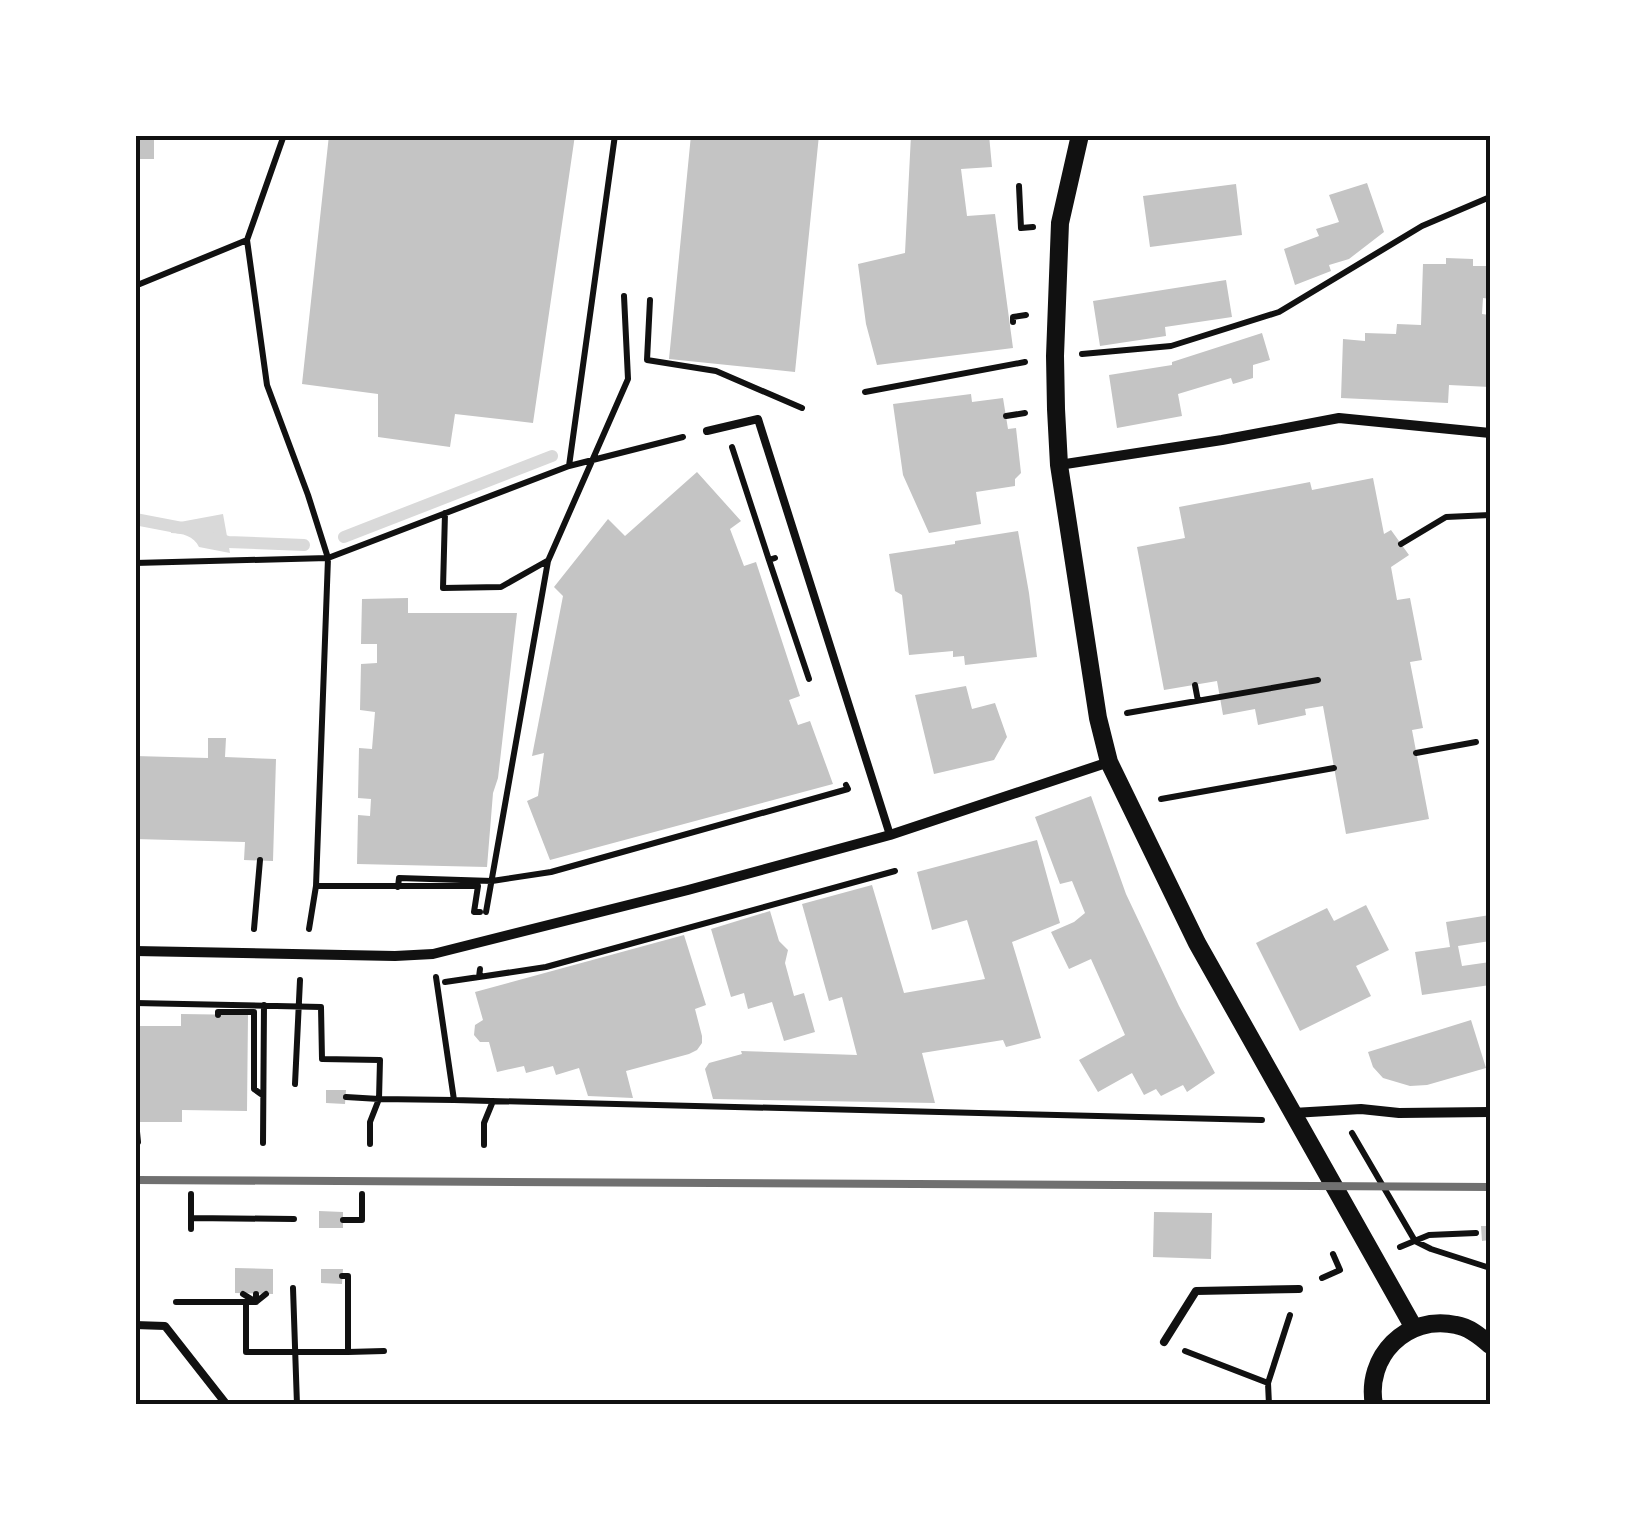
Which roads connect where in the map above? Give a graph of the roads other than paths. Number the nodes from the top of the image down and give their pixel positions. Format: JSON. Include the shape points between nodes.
{"nodes":[{"id":1,"x":1080,"y":135,"type":"edge"},
{"id":2,"x":708,"y":431,"type":"road end"},
{"id":3,"x":1490,"y":433,"type":"edge"},
{"id":4,"x":1059,"y":466,"type":"junction"},
{"id":5,"x":1109,"y":762,"type":"junction"},
{"id":6,"x":890,"y":834,"type":"junction"},
{"id":7,"x":135,"y":951,"type":"edge"},
{"id":8,"x":1490,"y":1112,"type":"edge"},
{"id":9,"x":1292,"y":1113,"type":"junction"},
{"id":10,"x":1299,"y":1288,"type":"dead end"},
{"id":11,"x":135,"y":1325,"type":"edge"},
{"id":12,"x":1414,"y":1328,"type":"junction"},
{"id":13,"x":1164,"y":1342,"type":"road end"},
{"id":14,"x":1490,"y":1345,"type":"edge"},
{"id":15,"x":227,"y":1405,"type":"edge"},
{"id":16,"x":1374,"y":1405,"type":"edge"}],
"edges":[{"from":1,"to":4,"type":"street","via":[[1060,223]]},
{"from":2,"to":6,"type":"lane","via":[[758,419]]},
{"from":3,"to":4,"type":"street","via":[[1339,418]]},
{"from":4,"to":5,"type":"street"},
{"from":5,"to":6,"type":"street"},
{"from":5,"to":9,"type":"street","via":[[1197,943]]},
{"from":6,"to":7,"type":"street","via":[[432,954]]},
{"from":8,"to":9,"type":"street"},
{"from":9,"to":12,"type":"street"},
{"from":10,"to":13,"type":"lane","via":[[1196,1291]]},
{"from":11,"to":15,"type":"lane","via":[[164,1326]]},
{"from":12,"to":14,"type":"street","via":[[1456,1324]]},
{"from":12,"to":16,"type":"street","via":[[1381,1358]]}]}
